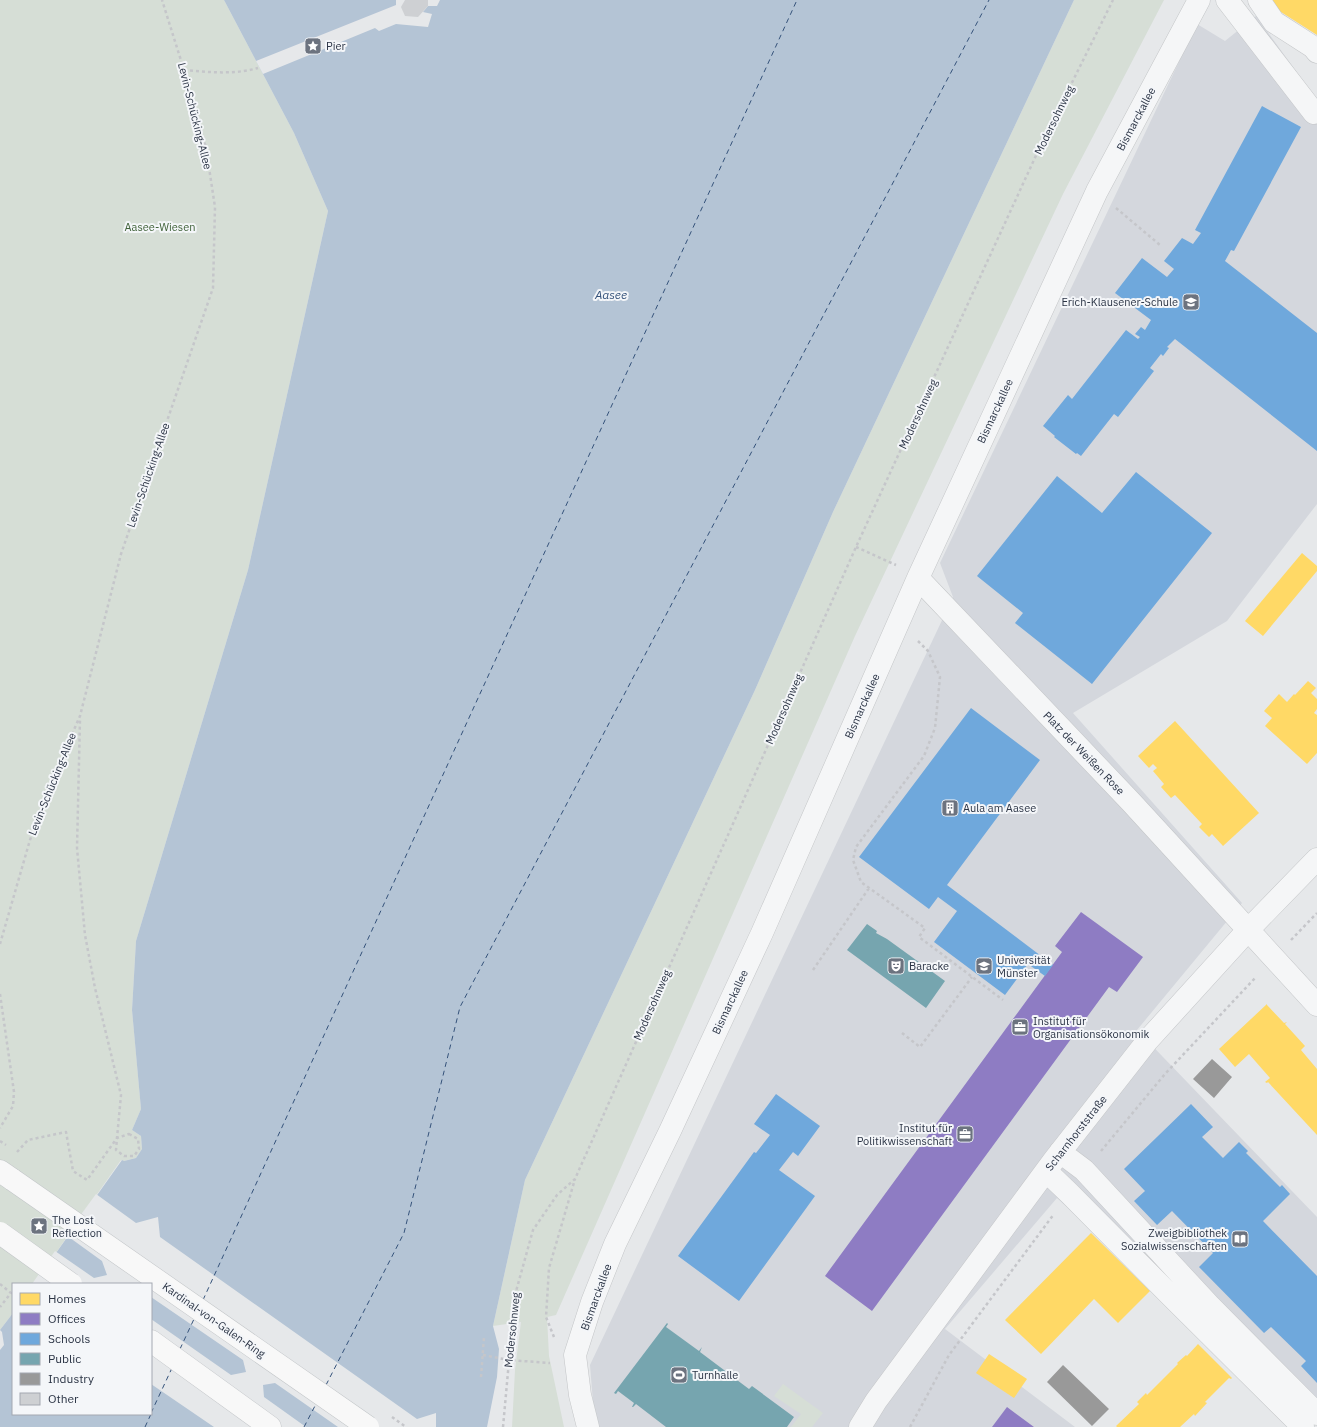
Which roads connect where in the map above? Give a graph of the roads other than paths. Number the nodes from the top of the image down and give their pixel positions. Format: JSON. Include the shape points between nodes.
{"nodes":[{"id":1,"x":1200,"y":0,"type":"edge"},
{"id":2,"x":1227,"y":0,"type":"edge"},
{"id":3,"x":1259,"y":0,"type":"edge"},
{"id":4,"x":1317,"y":52,"type":"edge"},
{"id":5,"x":1314,"y":113,"type":"dead end"},
{"id":6,"x":909,"y":573,"type":"junction"},
{"id":7,"x":1317,"y":859,"type":"edge"},
{"id":8,"x":1248,"y":930,"type":"junction"},
{"id":9,"x":1317,"y":1005,"type":"edge"},
{"id":10,"x":1060,"y":1152,"type":"junction"},
{"id":11,"x":1046,"y":1171,"type":"junction"},
{"id":12,"x":7,"y":1175,"type":"edge"},
{"id":13,"x":0,"y":1233,"type":"edge"},
{"id":14,"x":70,"y":1283,"type":"edge"},
{"id":15,"x":152,"y":1342,"type":"edge"},
{"id":16,"x":1317,"y":1414,"type":"edge"},
{"id":17,"x":270,"y":1427,"type":"edge"},
{"id":18,"x":368,"y":1427,"type":"edge"},
{"id":19,"x":588,"y":1427,"type":"edge"},
{"id":20,"x":860,"y":1427,"type":"edge"},
{"id":21,"x":1303,"y":1427,"type":"edge"}],
"edges":[{"from":1,"to":6,"type":"street","name":"Bismarckallee","via":[[1097,191]]},
{"from":2,"to":5,"type":"street"},
{"from":3,"to":4,"type":"street","via":[[1274,22]]},
{"from":6,"to":8,"type":"street","name":"Platz der Weißen Rose","via":[[1131,802]]},
{"from":6,"to":19,"type":"street","name":"Bismarckallee","via":[[899,622],[762,933],[616,1244],[592,1302],[575,1355],[580,1395]]},
{"from":7,"to":8,"type":"street","name":"Scharnhorststraße"},
{"from":8,"to":9,"type":"street","name":"Platz der Weißen Rose"},
{"from":8,"to":10,"type":"street","name":"Scharnhorststraße","via":[[1148,1040]]},
{"from":10,"to":11,"type":"street","name":"Scharnhorststraße"},
{"from":10,"to":16,"type":"street","via":[[1084,1170],[1209,1305]]},
{"from":11,"to":20,"type":"street","name":"Scharnhorststraße","via":[[876,1401]]},
{"from":11,"to":21,"type":"street"},
{"from":12,"to":18,"type":"main road","name":"Kardinal-von-Galen-Ring","bridge":true},
{"from":13,"to":14,"type":"main road","bridge":true},
{"from":15,"to":17,"type":"main road"}]}
